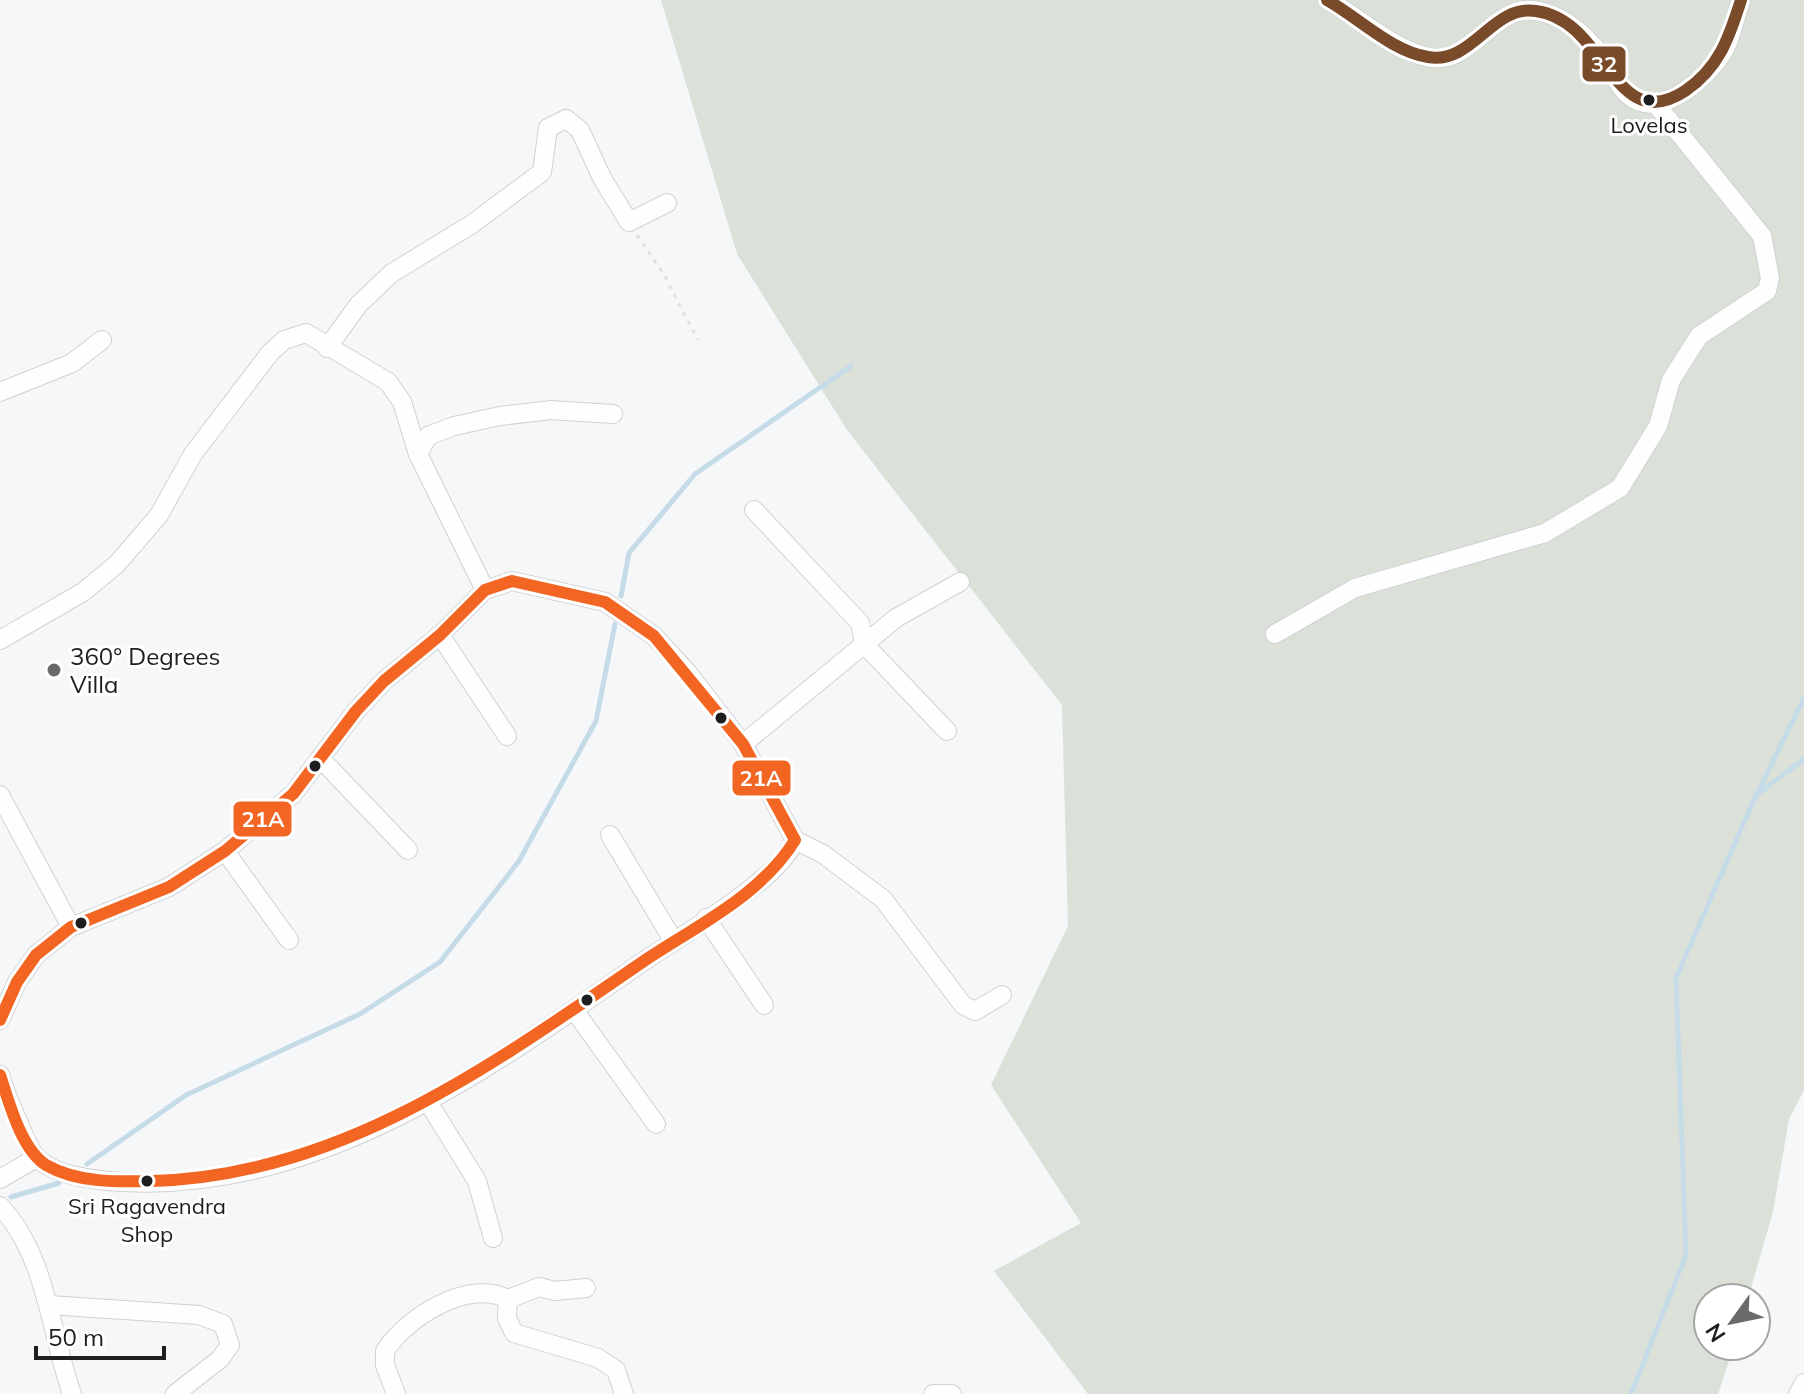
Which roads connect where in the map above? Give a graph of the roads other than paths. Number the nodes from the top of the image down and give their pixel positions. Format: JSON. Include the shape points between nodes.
{"nodes":[{"id":1,"x":1327,"y":0,"type":"edge"},
{"id":2,"x":1741,"y":0,"type":"edge"},
{"id":3,"x":1655,"y":103,"type":"junction"},
{"id":4,"x":667,"y":203,"type":"dead end"},
{"id":5,"x":102,"y":340,"type":"dead end"},
{"id":6,"x":327,"y":348,"type":"junction"},
{"id":7,"x":0,"y":392,"type":"edge"},
{"id":8,"x":613,"y":414,"type":"dead end"},
{"id":9,"x":418,"y":454,"type":"junction"},
{"id":10,"x":754,"y":510,"type":"dead end"},
{"id":11,"x":960,"y":582,"type":"dead end"},
{"id":12,"x":485,"y":590,"type":"junction"},
{"id":13,"x":1275,"y":634,"type":"dead end"},
{"id":14,"x":440,"y":635,"type":"junction"},
{"id":15,"x":0,"y":640,"type":"edge"},
{"id":16,"x":864,"y":644,"type":"junction"},
{"id":17,"x":947,"y":731,"type":"dead end"},
{"id":18,"x":507,"y":736,"type":"dead end"},
{"id":19,"x":743,"y":744,"type":"junction"},
{"id":20,"x":320,"y":758,"type":"junction"},
{"id":21,"x":0,"y":795,"type":"edge"},
{"id":22,"x":610,"y":835,"type":"dead end"},
{"id":23,"x":795,"y":840,"type":"junction"},
{"id":24,"x":408,"y":850,"type":"dead end"},
{"id":25,"x":225,"y":851,"type":"junction"},
{"id":26,"x":706,"y":918,"type":"junction"},
{"id":27,"x":71,"y":927,"type":"junction"},
{"id":28,"x":289,"y":940,"type":"dead end"},
{"id":29,"x":673,"y":940,"type":"junction"},
{"id":30,"x":1002,"y":995,"type":"dead end"},
{"id":31,"x":764,"y":1005,"type":"dead end"},
{"id":32,"x":574,"y":1010,"type":"junction"},
{"id":33,"x":0,"y":1020,"type":"edge"},
{"id":34,"x":0,"y":1075,"type":"edge"},
{"id":35,"x":428,"y":1102,"type":"junction"},
{"id":36,"x":656,"y":1124,"type":"dead end"},
{"id":37,"x":36,"y":1158,"type":"junction"},
{"id":38,"x":0,"y":1179,"type":"edge"},
{"id":39,"x":0,"y":1206,"type":"edge"},
{"id":40,"x":493,"y":1238,"type":"dead end"},
{"id":41,"x":586,"y":1288,"type":"dead end"},
{"id":42,"x":508,"y":1299,"type":"junction"},
{"id":43,"x":49,"y":1305,"type":"junction"},
{"id":44,"x":1804,"y":1383,"type":"edge"},
{"id":45,"x":72,"y":1394,"type":"edge"},
{"id":46,"x":175,"y":1394,"type":"edge"},
{"id":47,"x":396,"y":1394,"type":"edge"},
{"id":48,"x":624,"y":1394,"type":"edge"},
{"id":49,"x":933,"y":1394,"type":"edge"},
{"id":50,"x":952,"y":1394,"type":"edge"},
{"id":51,"x":1798,"y":1394,"type":"edge"}],
"edges":[{"from":1,"to":3,"type":"street","via":[[1382,37],[1429,58],[1457,54],[1508,15],[1530,10],[1553,15],[1577,29],[1626,94]]},
{"from":2,"to":3,"type":"street","via":[[1722,55],[1680,97]]},
{"from":3,"to":13,"type":"street","via":[[1762,236],[1769,268],[1767,291],[1699,336],[1671,380],[1658,426],[1620,488],[1545,533],[1355,588]]},
{"from":4,"to":6,"type":"street","via":[[629,222],[580,130],[566,119],[548,128],[542,172],[472,224],[392,273],[359,304]]},
{"from":5,"to":7,"type":"street","via":[[72,363]]},
{"from":6,"to":9,"type":"street","via":[[395,390]]},
{"from":6,"to":15,"type":"street","via":[[306,333],[284,340],[193,454],[159,515],[117,564],[83,592]]},
{"from":8,"to":9,"type":"street","via":[[551,410],[485,419],[428,436]]},
{"from":9,"to":12,"type":"street"},
{"from":10,"to":16,"type":"street","via":[[860,623]]},
{"from":11,"to":16,"type":"street","via":[[896,618]]},
{"from":12,"to":14,"type":"street"},
{"from":12,"to":19,"type":"street","via":[[512,581],[605,602],[654,636]]},
{"from":14,"to":18,"type":"street"},
{"from":14,"to":20,"type":"street","via":[[384,681]]},
{"from":16,"to":17,"type":"street"},
{"from":16,"to":19,"type":"street"},
{"from":19,"to":23,"type":"street"},
{"from":20,"to":24,"type":"street"},
{"from":20,"to":25,"type":"street","via":[[293,794]]},
{"from":21,"to":27,"type":"street"},
{"from":22,"to":29,"type":"street"},
{"from":23,"to":26,"type":"street","via":[[791,852],[771,871]]},
{"from":23,"to":30,"type":"street","via":[[883,899],[963,1005],[975,1011]]},
{"from":25,"to":27,"type":"street","via":[[169,887]]},
{"from":25,"to":28,"type":"street"},
{"from":26,"to":29,"type":"street"},
{"from":26,"to":31,"type":"street"},
{"from":27,"to":33,"type":"street","via":[[36,955]]},
{"from":29,"to":32,"type":"street"},
{"from":32,"to":35,"type":"street"},
{"from":32,"to":36,"type":"street"},
{"from":34,"to":37,"type":"street"},
{"from":35,"to":37,"type":"street","via":[[380,1126],[274,1165],[171,1185],[102,1181]]},
{"from":35,"to":40,"type":"street","via":[[477,1181]]},
{"from":37,"to":38,"type":"street"},
{"from":39,"to":43,"type":"street","via":[[22,1235]]},
{"from":41,"to":42,"type":"street","via":[[539,1287]]},
{"from":42,"to":47,"type":"street","via":[[497,1293],[441,1303],[404,1327],[385,1351]]},
{"from":42,"to":48,"type":"street","via":[[507,1318],[514,1333],[598,1358],[616,1370]]},
{"from":43,"to":45,"type":"street"},
{"from":43,"to":46,"type":"street","via":[[199,1315],[223,1324],[230,1345]]},
{"from":44,"to":51,"type":"street"},
{"from":49,"to":50,"type":"street"}]}
